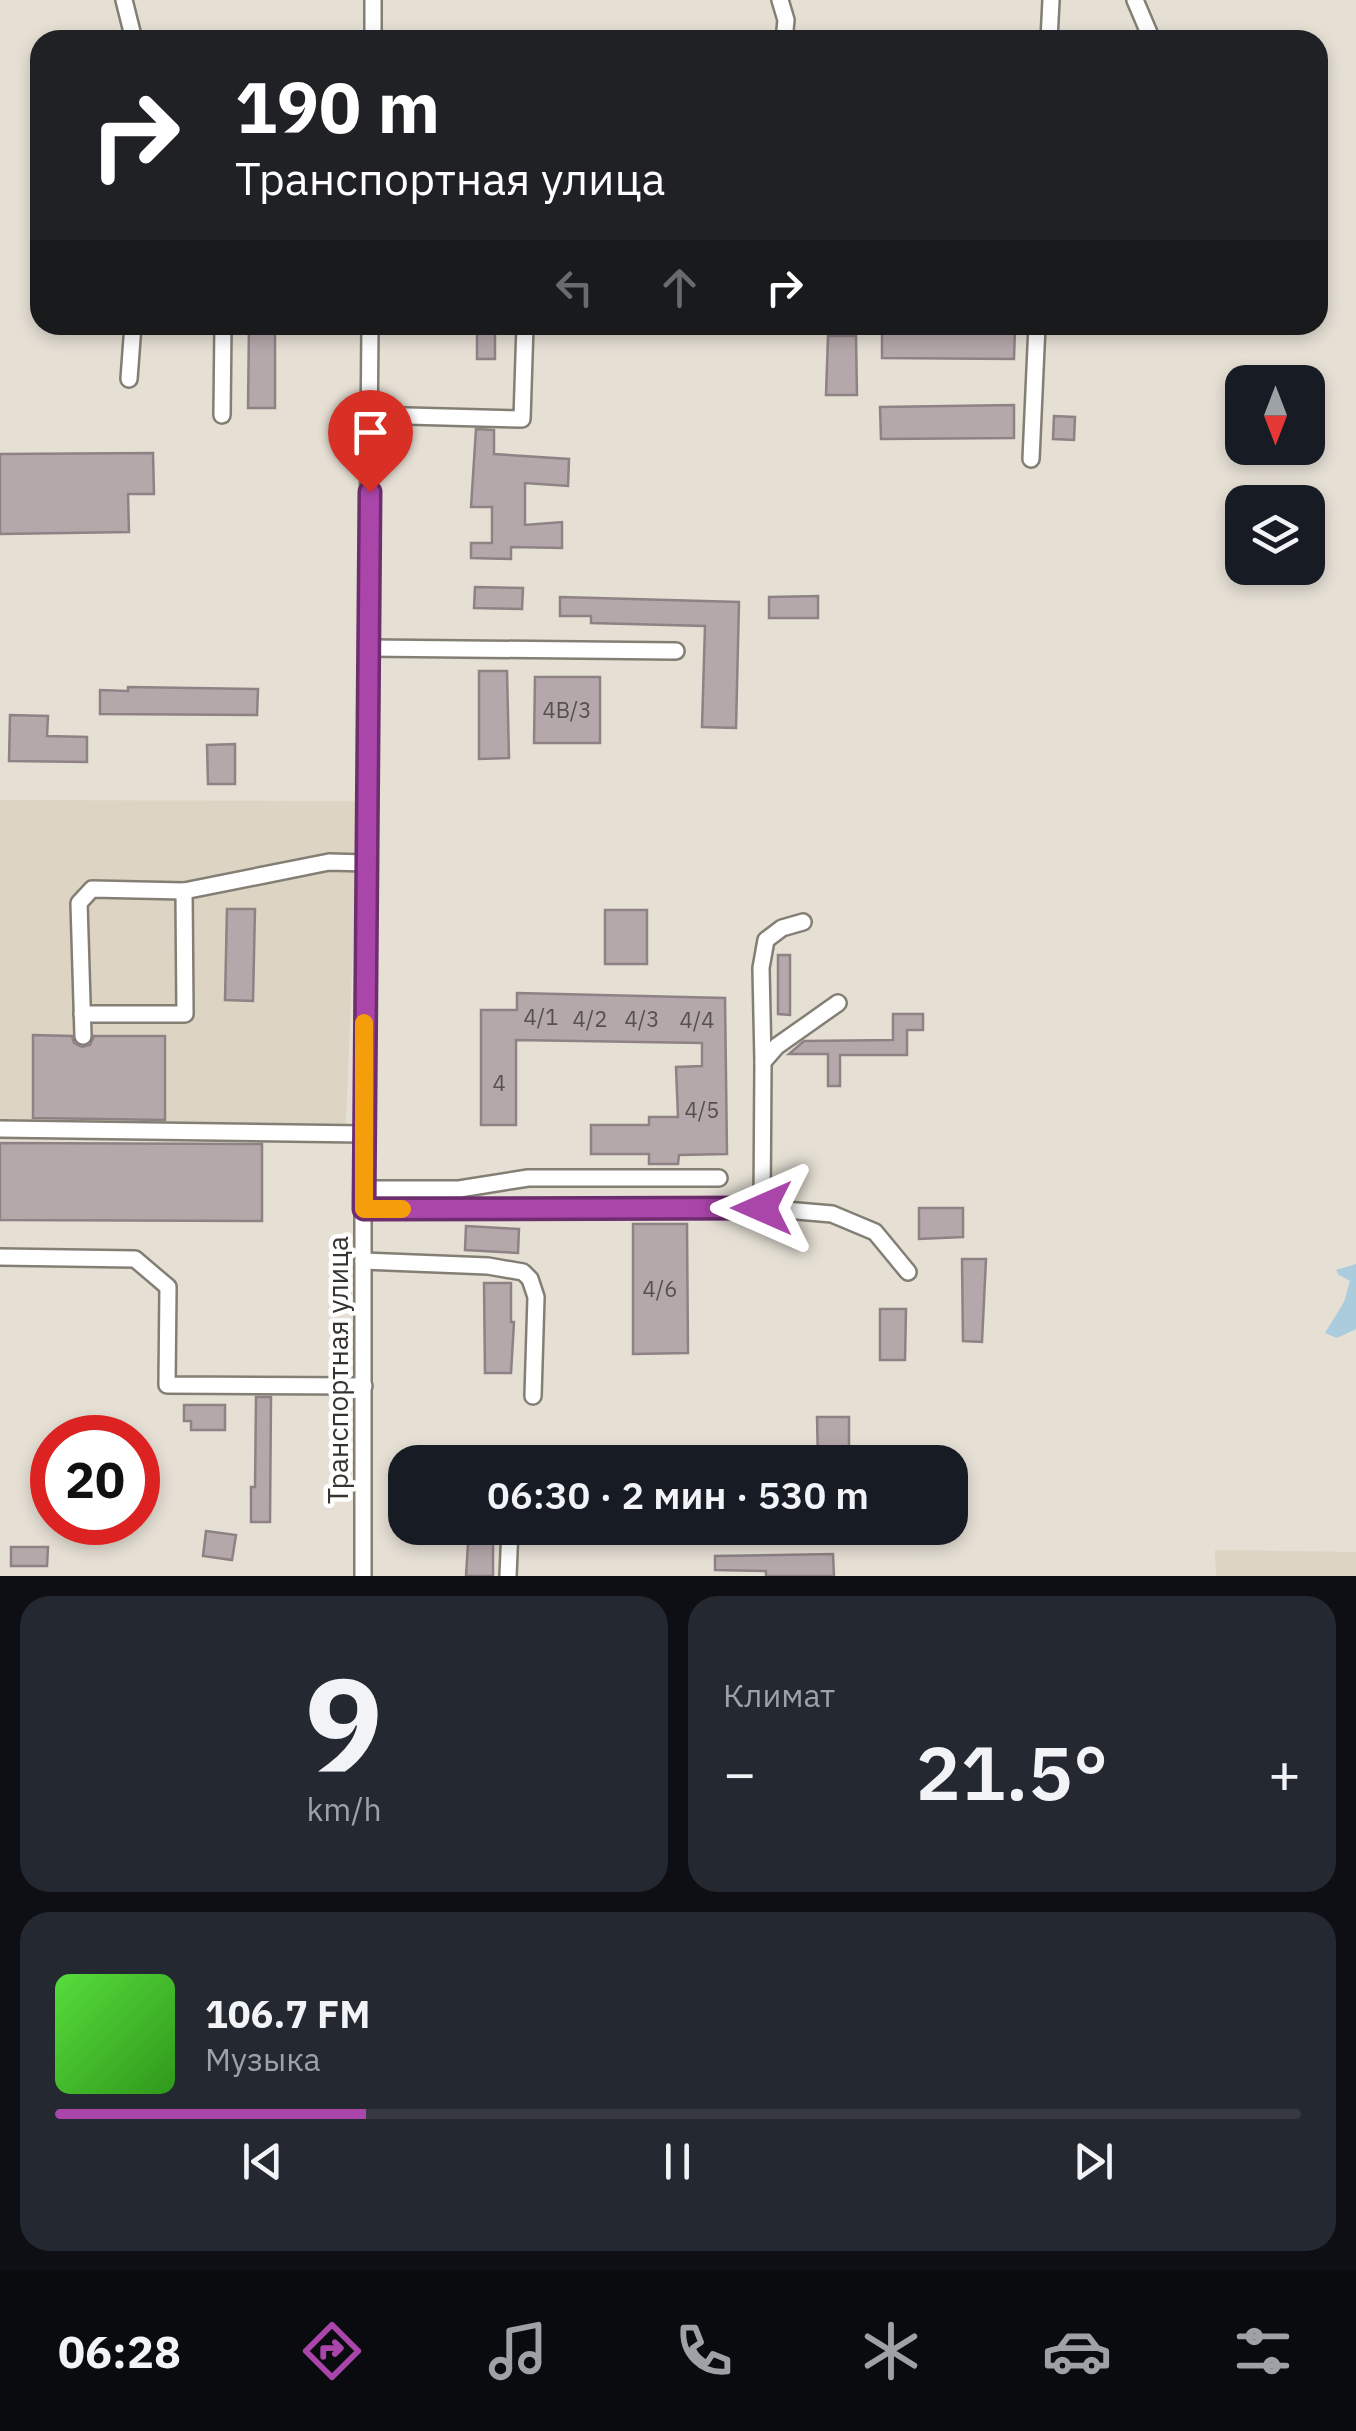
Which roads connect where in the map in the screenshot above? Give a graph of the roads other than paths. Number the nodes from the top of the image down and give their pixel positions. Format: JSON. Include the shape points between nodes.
{"nodes":[{"id":1,"x":124,"y":0,"type":"edge"},
{"id":2,"x":373,"y":0,"type":"edge"},
{"id":3,"x":780,"y":0,"type":"edge"},
{"id":4,"x":1051,"y":0,"type":"edge"},
{"id":5,"x":1135,"y":0,"type":"edge"},
{"id":6,"x":132,"y":30,"type":"edge"},
{"id":7,"x":372,"y":30,"type":"edge"},
{"id":8,"x":785,"y":30,"type":"edge"},
{"id":9,"x":1050,"y":30,"type":"edge"},
{"id":10,"x":1148,"y":30,"type":"edge"},
{"id":11,"x":132,"y":335,"type":"edge"},
{"id":12,"x":222,"y":335,"type":"edge"},
{"id":13,"x":370,"y":335,"type":"edge"},
{"id":14,"x":524,"y":335,"type":"edge"},
{"id":15,"x":1037,"y":335,"type":"edge"},
{"id":16,"x":130,"y":379,"type":"dead end"},
{"id":17,"x":222,"y":415,"type":"dead end"},
{"id":18,"x":370,"y":415,"type":"junction"},
{"id":19,"x":1031,"y":459,"type":"dead end"},
{"id":20,"x":369,"y":648,"type":"junction"},
{"id":21,"x":676,"y":651,"type":"dead end"},
{"id":22,"x":366,"y":862,"type":"junction"},
{"id":23,"x":184,"y":892,"type":"junction"},
{"id":24,"x":803,"y":922,"type":"dead end"},
{"id":25,"x":838,"y":1003,"type":"dead end"},
{"id":26,"x":82,"y":1014,"type":"junction"},
{"id":27,"x":82,"y":1036,"type":"dead end"},
{"id":28,"x":762,"y":1062,"type":"junction"},
{"id":29,"x":0,"y":1129,"type":"edge"},
{"id":30,"x":362,"y":1134,"type":"junction"},
{"id":31,"x":719,"y":1178,"type":"dead end"},
{"id":32,"x":364,"y":1189,"type":"junction"},
{"id":33,"x":762,"y":1208,"type":"junction"},
{"id":34,"x":364,"y":1209,"type":"junction"},
{"id":35,"x":0,"y":1257,"type":"edge"},
{"id":36,"x":363,"y":1261,"type":"junction"},
{"id":37,"x":908,"y":1272,"type":"dead end"},
{"id":38,"x":364,"y":1386,"type":"junction"},
{"id":39,"x":534,"y":1396,"type":"dead end"},
{"id":40,"x":509,"y":1545,"type":"edge"},
{"id":41,"x":362,"y":1576,"type":"edge"},
{"id":42,"x":508,"y":1576,"type":"edge"}],
"edges":[{"from":1,"to":6,"type":"street"},
{"from":2,"to":7,"type":"street"},
{"from":3,"to":8,"type":"street"},
{"from":4,"to":9,"type":"street"},
{"from":5,"to":10,"type":"street"},
{"from":11,"to":16,"type":"street"},
{"from":12,"to":17,"type":"street"},
{"from":13,"to":18,"type":"street","name":"Транспортная улица"},
{"from":14,"to":18,"type":"street","via":[[522,419]]},
{"from":15,"to":19,"type":"street"},
{"from":18,"to":20,"type":"street","name":"Транспортная улица"},
{"from":20,"to":21,"type":"street"},
{"from":20,"to":22,"type":"street","name":"Транспортная улица"},
{"from":22,"to":23,"type":"street","via":[[329,862]]},
{"from":22,"to":30,"type":"street","name":"Транспортная улица"},
{"from":23,"to":26,"type":"street","via":[[92,889],[79,903]]},
{"from":23,"to":26,"type":"street","via":[[185,1014]]},
{"from":24,"to":28,"type":"street","via":[[766,940]]},
{"from":25,"to":28,"type":"street"},
{"from":26,"to":27,"type":"street"},
{"from":28,"to":33,"type":"street"},
{"from":29,"to":30,"type":"street"},
{"from":30,"to":32,"type":"street","name":"Транспортная улица"},
{"from":31,"to":32,"type":"street","via":[[528,1178],[459,1188]]},
{"from":32,"to":34,"type":"street","name":"Транспортная улица"},
{"from":33,"to":34,"type":"street"},
{"from":33,"to":37,"type":"street","via":[[832,1214],[876,1232]]},
{"from":34,"to":36,"type":"street","name":"Транспортная улица"},
{"from":35,"to":38,"type":"street","via":[[135,1258],[168,1287],[167,1385]]},
{"from":36,"to":38,"type":"street","name":"Транспортная улица"},
{"from":36,"to":39,"type":"street","via":[[522,1272],[536,1297]]},
{"from":38,"to":41,"type":"street","name":"Транспортная улица"},
{"from":40,"to":42,"type":"street"}]}
